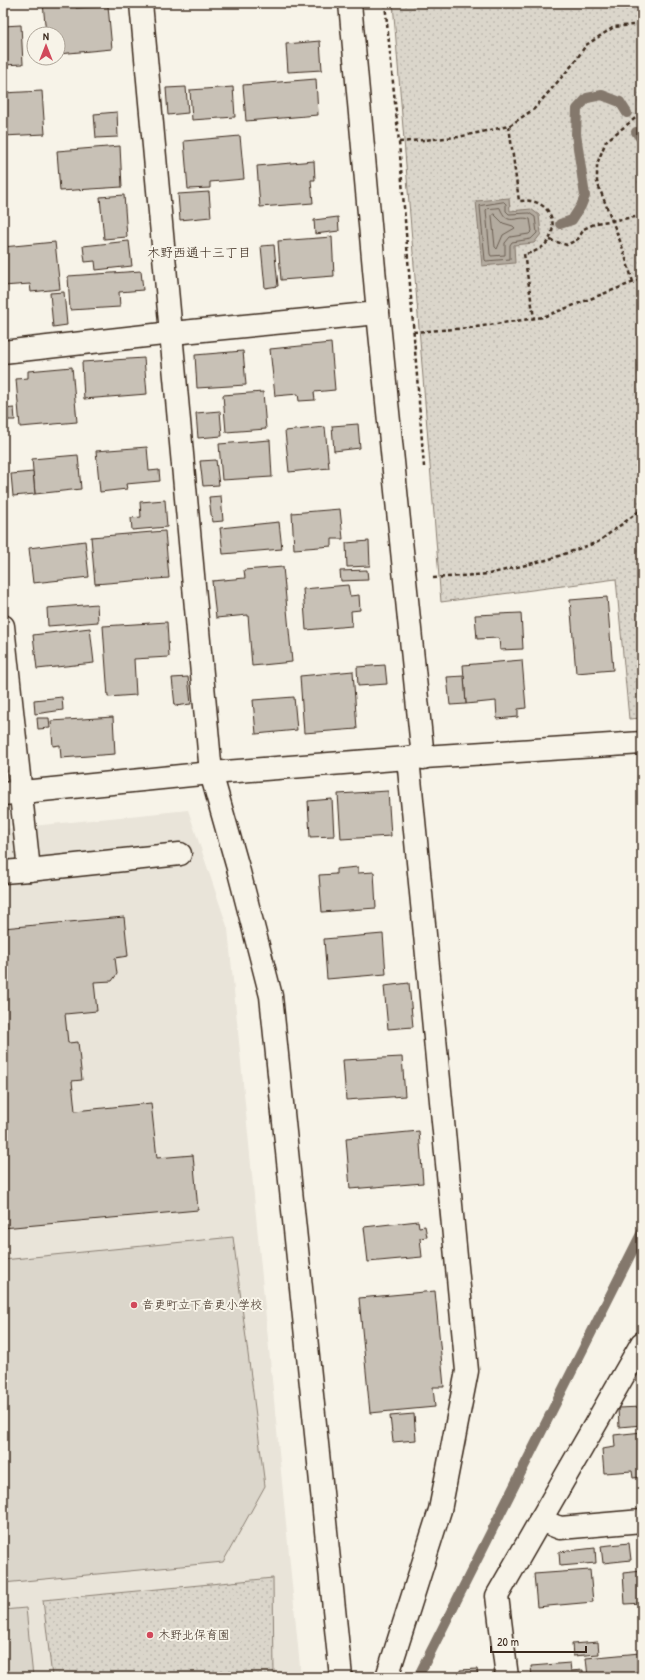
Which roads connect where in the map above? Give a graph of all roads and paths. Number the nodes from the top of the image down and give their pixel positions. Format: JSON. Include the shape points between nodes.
{"nodes":[{"id":1,"x":142,"y":3,"type":"edge"},
{"id":2,"x":350,"y":3,"type":"edge"},
{"id":3,"x":385,"y":3,"type":"edge"},
{"id":4,"x":642,"y":24,"type":"edge"},
{"id":5,"x":642,"y":113,"type":"edge"},
{"id":6,"x":509,"y":126,"type":"junction"},
{"id":7,"x":399,"y":142,"type":"junction"},
{"id":8,"x":642,"y":216,"type":"edge"},
{"id":9,"x":612,"y":221,"type":"junction"},
{"id":10,"x":550,"y":240,"type":"junction"},
{"id":11,"x":642,"y":279,"type":"edge"},
{"id":12,"x":633,"y":282,"type":"junction"},
{"id":13,"x":378,"y":313,"type":"junction"},
{"id":14,"x":534,"y":318,"type":"junction"},
{"id":15,"x":413,"y":332,"type":"junction"},
{"id":16,"x":172,"y":333,"type":"junction"},
{"id":17,"x":3,"y":352,"type":"edge"},
{"id":18,"x":424,"y":475,"type":"dead end"},
{"id":19,"x":642,"y":509,"type":"edge"},
{"id":20,"x":432,"y":570,"type":"dead end"},
{"id":21,"x":3,"y":626,"type":"edge"},
{"id":22,"x":642,"y":743,"type":"edge"},
{"id":23,"x":416,"y":758,"type":"junction"},
{"id":24,"x":211,"y":773,"type":"junction"},
{"id":25,"x":12,"y":793,"type":"edge"},
{"id":26,"x":180,"y":854,"type":"dead end"},
{"id":27,"x":29,"y":870,"type":"junction"},
{"id":28,"x":3,"y":872,"type":"edge"},
{"id":29,"x":642,"y":1343,"type":"edge"},
{"id":30,"x":540,"y":1520,"type":"junction"},
{"id":31,"x":642,"y":1521,"type":"edge"},
{"id":32,"x":340,"y":1677,"type":"edge"},
{"id":33,"x":387,"y":1677,"type":"edge"},
{"id":34,"x":507,"y":1677,"type":"edge"}],
"edges":[{"from":1,"to":16,"type":"street"},
{"from":2,"to":13,"type":"street"},
{"from":3,"to":7,"type":"path"},
{"from":4,"to":6,"type":"path","via":[[614,27],[586,45],[574,63],[534,109]]},
{"from":5,"to":9,"type":"path","via":[[606,140],[596,164],[596,182]]},
{"from":6,"to":7,"type":"path","via":[[458,137]]},
{"from":6,"to":10,"type":"path","via":[[519,201],[532,201],[543,206],[551,216],[553,228]]},
{"from":7,"to":15,"type":"path"},
{"from":8,"to":9,"type":"path"},
{"from":9,"to":10,"type":"path","via":[[596,223],[584,229],[578,239],[567,245]]},
{"from":9,"to":12,"type":"path"},
{"from":10,"to":14,"type":"path","via":[[534,253],[524,254]]},
{"from":11,"to":12,"type":"path"},
{"from":12,"to":14,"type":"path"},
{"from":13,"to":16,"type":"street"},
{"from":13,"to":23,"type":"street"},
{"from":14,"to":15,"type":"path","via":[[469,328]]},
{"from":15,"to":18,"type":"path"},
{"from":16,"to":17,"type":"street"},
{"from":16,"to":24,"type":"street"},
{"from":19,"to":20,"type":"path","via":[[598,542],[550,559],[489,574],[433,578]]},
{"from":21,"to":25,"type":"street"},
{"from":22,"to":23,"type":"street"},
{"from":23,"to":24,"type":"street"},
{"from":23,"to":33,"type":"street","via":[[467,1371],[440,1510]]},
{"from":24,"to":25,"type":"street"},
{"from":24,"to":32,"type":"street","via":[[272,996]]},
{"from":25,"to":27,"type":"street"},
{"from":26,"to":27,"type":"street"},
{"from":27,"to":28,"type":"street"},
{"from":29,"to":30,"type":"street"},
{"from":30,"to":31,"type":"street","via":[[560,1528]]},
{"from":30,"to":34,"type":"street","via":[[498,1596]]}]}
